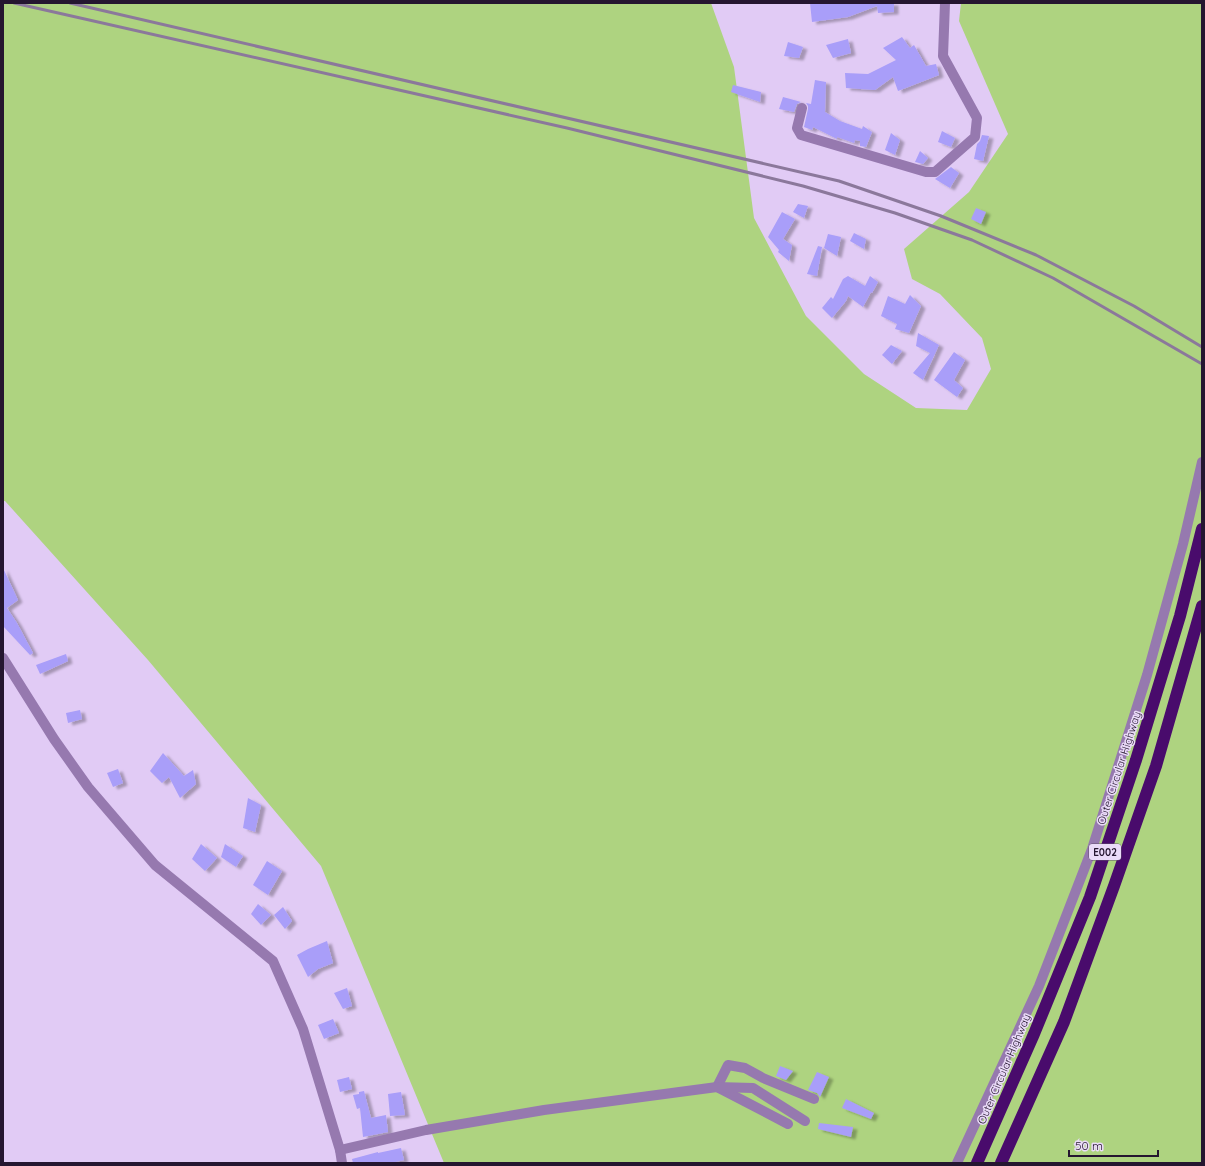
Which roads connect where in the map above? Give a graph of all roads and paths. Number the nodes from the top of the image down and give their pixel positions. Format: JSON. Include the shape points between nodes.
{"nodes":[{"id":1,"x":945,"y":3,"type":"edge"},
{"id":2,"x":802,"y":108,"type":"dead end"},
{"id":3,"x":1202,"y":462,"type":"edge"},
{"id":4,"x":1202,"y":529,"type":"edge"},
{"id":5,"x":1202,"y":606,"type":"edge"},
{"id":6,"x":3,"y":658,"type":"edge"},
{"id":7,"x":717,"y":1088,"type":"junction"},
{"id":8,"x":814,"y":1099,"type":"dead end"},
{"id":9,"x":806,"y":1121,"type":"dead end"},
{"id":10,"x":788,"y":1124,"type":"dead end"},
{"id":11,"x":340,"y":1150,"type":"junction"},
{"id":12,"x":342,"y":1163,"type":"edge"},
{"id":13,"x":957,"y":1163,"type":"edge"},
{"id":14,"x":977,"y":1163,"type":"edge"},
{"id":15,"x":1001,"y":1163,"type":"edge"}],
"edges":[{"from":1,"to":2,"type":"street","via":[[943,56],[978,118],[975,137],[935,172],[926,172],[801,135],[797,128]]},
{"from":3,"to":13,"type":"street","via":[[1183,544],[1147,676],[1092,849],[1039,986]]},
{"from":4,"to":14,"type":"highway","name":"Outer Circular Highway","number":"E002","via":[[1178,624],[1090,897],[1034,1034]]},
{"from":5,"to":15,"type":"highway","number":"E002","via":[[1156,766],[1114,886],[1064,1022]]},
{"from":6,"to":11,"type":"street","via":[[88,787],[155,865],[273,961],[303,1029]]},
{"from":7,"to":8,"type":"street","via":[[728,1065],[745,1068]]},
{"from":7,"to":9,"type":"street","via":[[753,1088]]},
{"from":7,"to":10,"type":"street"},
{"from":7,"to":11,"type":"street","via":[[528,1113],[426,1130]]},
{"from":11,"to":12,"type":"street"}]}
